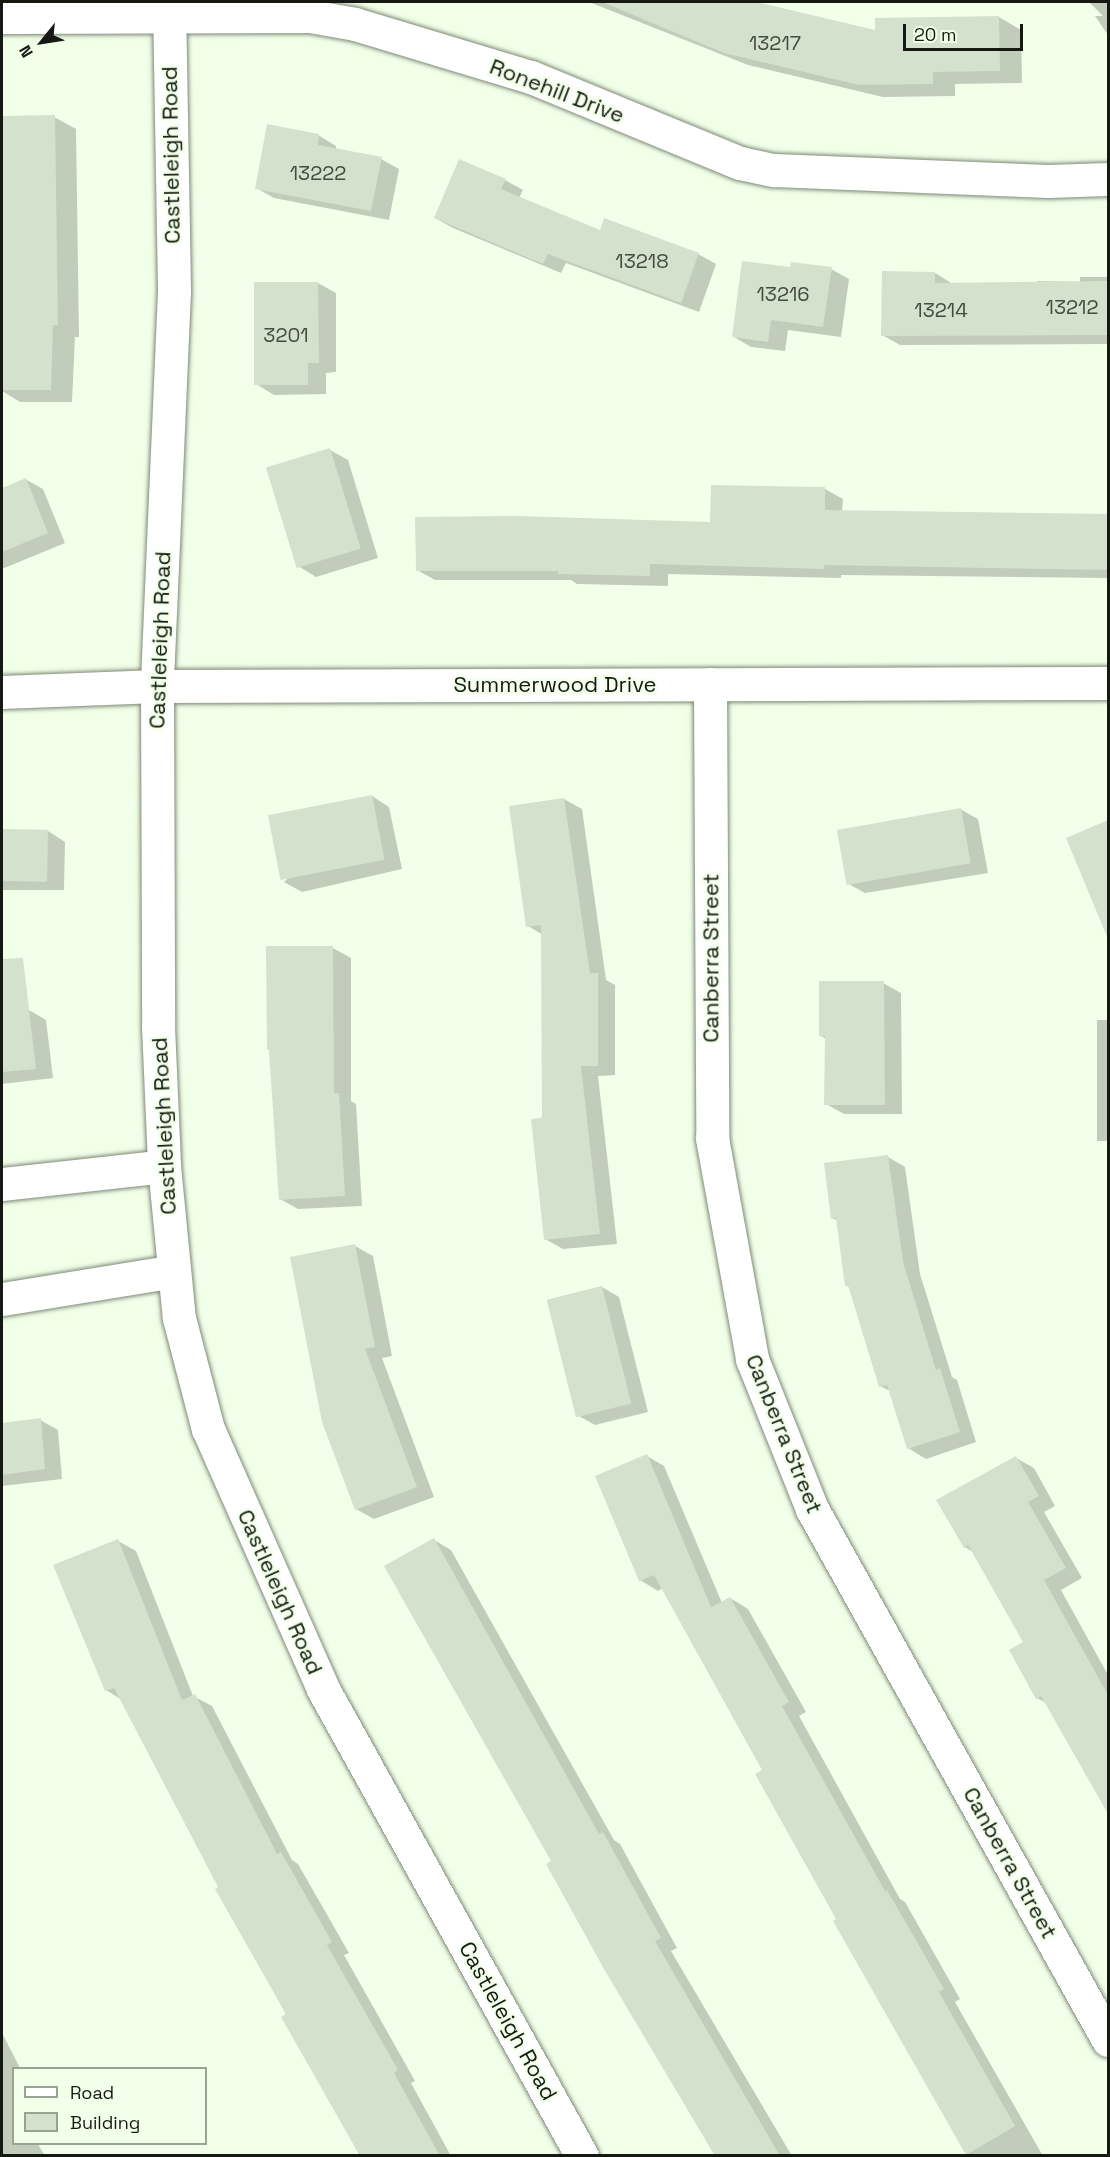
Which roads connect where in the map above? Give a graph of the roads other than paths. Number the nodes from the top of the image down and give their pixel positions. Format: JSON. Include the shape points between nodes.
{"nodes":[{"id":1,"x":169,"y":9,"type":"edge"},
{"id":2,"x":2,"y":17,"type":"edge"},
{"id":3,"x":1108,"y":179,"type":"edge"},
{"id":4,"x":1108,"y":683,"type":"edge"},
{"id":5,"x":710,"y":684,"type":"junction"},
{"id":6,"x":157,"y":686,"type":"junction"},
{"id":7,"x":2,"y":692,"type":"edge"},
{"id":8,"x":164,"y":1166,"type":"junction"},
{"id":9,"x":2,"y":1184,"type":"edge"},
{"id":10,"x":174,"y":1271,"type":"junction"},
{"id":11,"x":2,"y":1299,"type":"edge"},
{"id":12,"x":1108,"y":2040,"type":"edge"},
{"id":13,"x":582,"y":2156,"type":"edge"}],
"edges":[{"from":1,"to":2,"type":"street","name":"Ronehill Drive"},
{"from":1,"to":3,"type":"street","name":"Ronehill Drive","via":[[310,16],[355,24],[531,76],[740,164],[774,170],[1048,181]]},
{"from":1,"to":6,"type":"street","name":"Castleleigh Road","via":[[174,291]]},
{"from":4,"to":5,"type":"street","name":"Summerwood Drive"},
{"from":5,"to":6,"type":"street","name":"Summerwood Drive"},
{"from":5,"to":12,"type":"street","name":"Canberra Street","via":[[712,1138],[752,1359],[812,1509]]},
{"from":6,"to":7,"type":"street","name":"Summerwood Drive"},
{"from":6,"to":8,"type":"street","name":"Castleleigh Road","via":[[158,1026]]},
{"from":8,"to":9,"type":"street"},
{"from":8,"to":10,"type":"street","name":"Castleleigh Road"},
{"from":10,"to":11,"type":"street"},
{"from":10,"to":13,"type":"street","name":"Castleleigh Road","via":[[179,1318],[208,1429],[323,1689]]}]}
